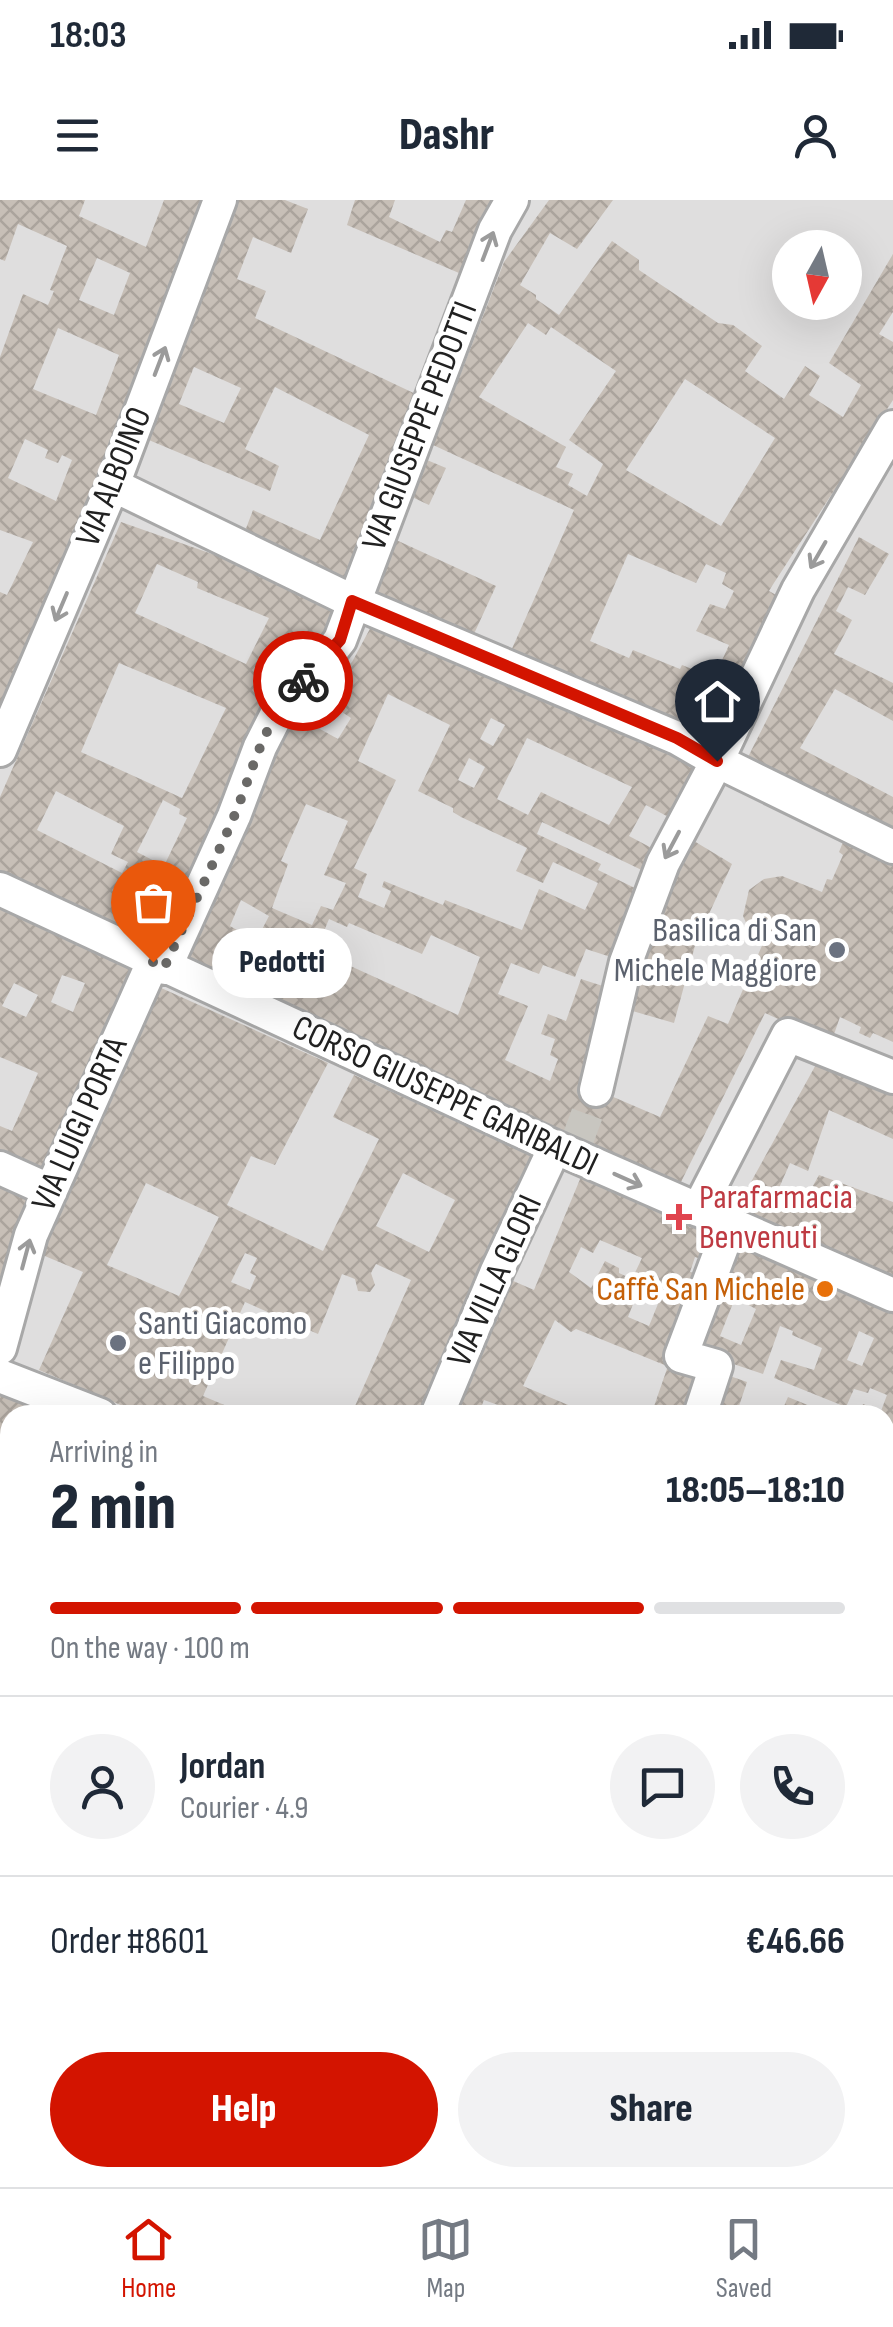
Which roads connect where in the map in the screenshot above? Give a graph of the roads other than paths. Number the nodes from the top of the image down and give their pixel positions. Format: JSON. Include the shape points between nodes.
{"nodes":[{"id":1,"x":220,"y":200,"type":"edge"},
{"id":2,"x":512,"y":200,"type":"edge"},
{"id":3,"x":893,"y":427,"type":"edge"},
{"id":4,"x":113,"y":485,"type":"junction"},
{"id":5,"x":352,"y":601,"type":"junction"},
{"id":6,"x":0,"y":750,"type":"edge"},
{"id":7,"x":717,"y":761,"type":"junction"},
{"id":8,"x":893,"y":846,"type":"edge"},
{"id":9,"x":0,"y":888,"type":"edge"},
{"id":10,"x":159,"y":965,"type":"junction"},
{"id":11,"x":893,"y":1076,"type":"edge"},
{"id":12,"x":596,"y":1090,"type":"tunnel mouth"},
{"id":13,"x":567,"y":1149,"type":"junction"},
{"id":14,"x":0,"y":1168,"type":"edge"},
{"id":15,"x":51,"y":1190,"type":"junction"},
{"id":16,"x":698,"y":1210,"type":"junction"},
{"id":17,"x":731,"y":1223,"type":"junction"},
{"id":18,"x":893,"y":1295,"type":"edge"},
{"id":19,"x":0,"y":1348,"type":"edge"},
{"id":20,"x":0,"y":1376,"type":"edge"},
{"id":21,"x":74,"y":1405,"type":"edge"},
{"id":22,"x":441,"y":1405,"type":"edge"},
{"id":23,"x":703,"y":1405,"type":"edge"}],
"edges":[{"from":4,"to":1,"type":"street","name":"VIA ALBOINO","one_way":true},
{"from":5,"to":2,"type":"street","name":"VIA GIUSEPPE PEDOTTI","one_way":true,"via":[[494,230]]},
{"from":3,"to":7,"type":"street","one_way":true,"via":[[798,590]]},
{"from":4,"to":5,"type":"street"},
{"from":4,"to":6,"type":"street","name":"VIA ALBOINO","one_way":true},
{"from":5,"to":7,"type":"street","via":[[677,738]]},
{"from":5,"to":10,"type":"street","name":"VIA GIUSEPPE PEDOTTI","via":[[340,640],[286,696]]},
{"from":7,"to":8,"type":"street"},
{"from":7,"to":12,"type":"street","one_way":true,"via":[[644,906]]},
{"from":9,"to":10,"type":"street","name":"CORSO GIUSEPPE GARIBALDI"},
{"from":10,"to":13,"type":"street","name":"CORSO GIUSEPPE GARIBALDI"},
{"from":10,"to":15,"type":"street","name":"VIA LUIGI PORTA"},
{"from":11,"to":16,"type":"street","via":[[788,1035]]},
{"from":13,"to":16,"type":"street","name":"CORSO GIUSEPPE GARIBALDI","one_way":true},
{"from":13,"to":22,"type":"street","name":"VIA VILLA GLORI","via":[[497,1271]]},
{"from":14,"to":15,"type":"street"},
{"from":19,"to":15,"type":"street","name":"VIA LUIGI PORTA","one_way":true,"via":[[31,1234]]},
{"from":16,"to":17,"type":"street","name":"CORSO GIUSEPPE GARIBALDI"},
{"from":17,"to":18,"type":"street","name":"CORSO GIUSEPPE GARIBALDI"},
{"from":17,"to":23,"type":"street","via":[[681,1356],[716,1366]]},
{"from":20,"to":21,"type":"street"}]}
